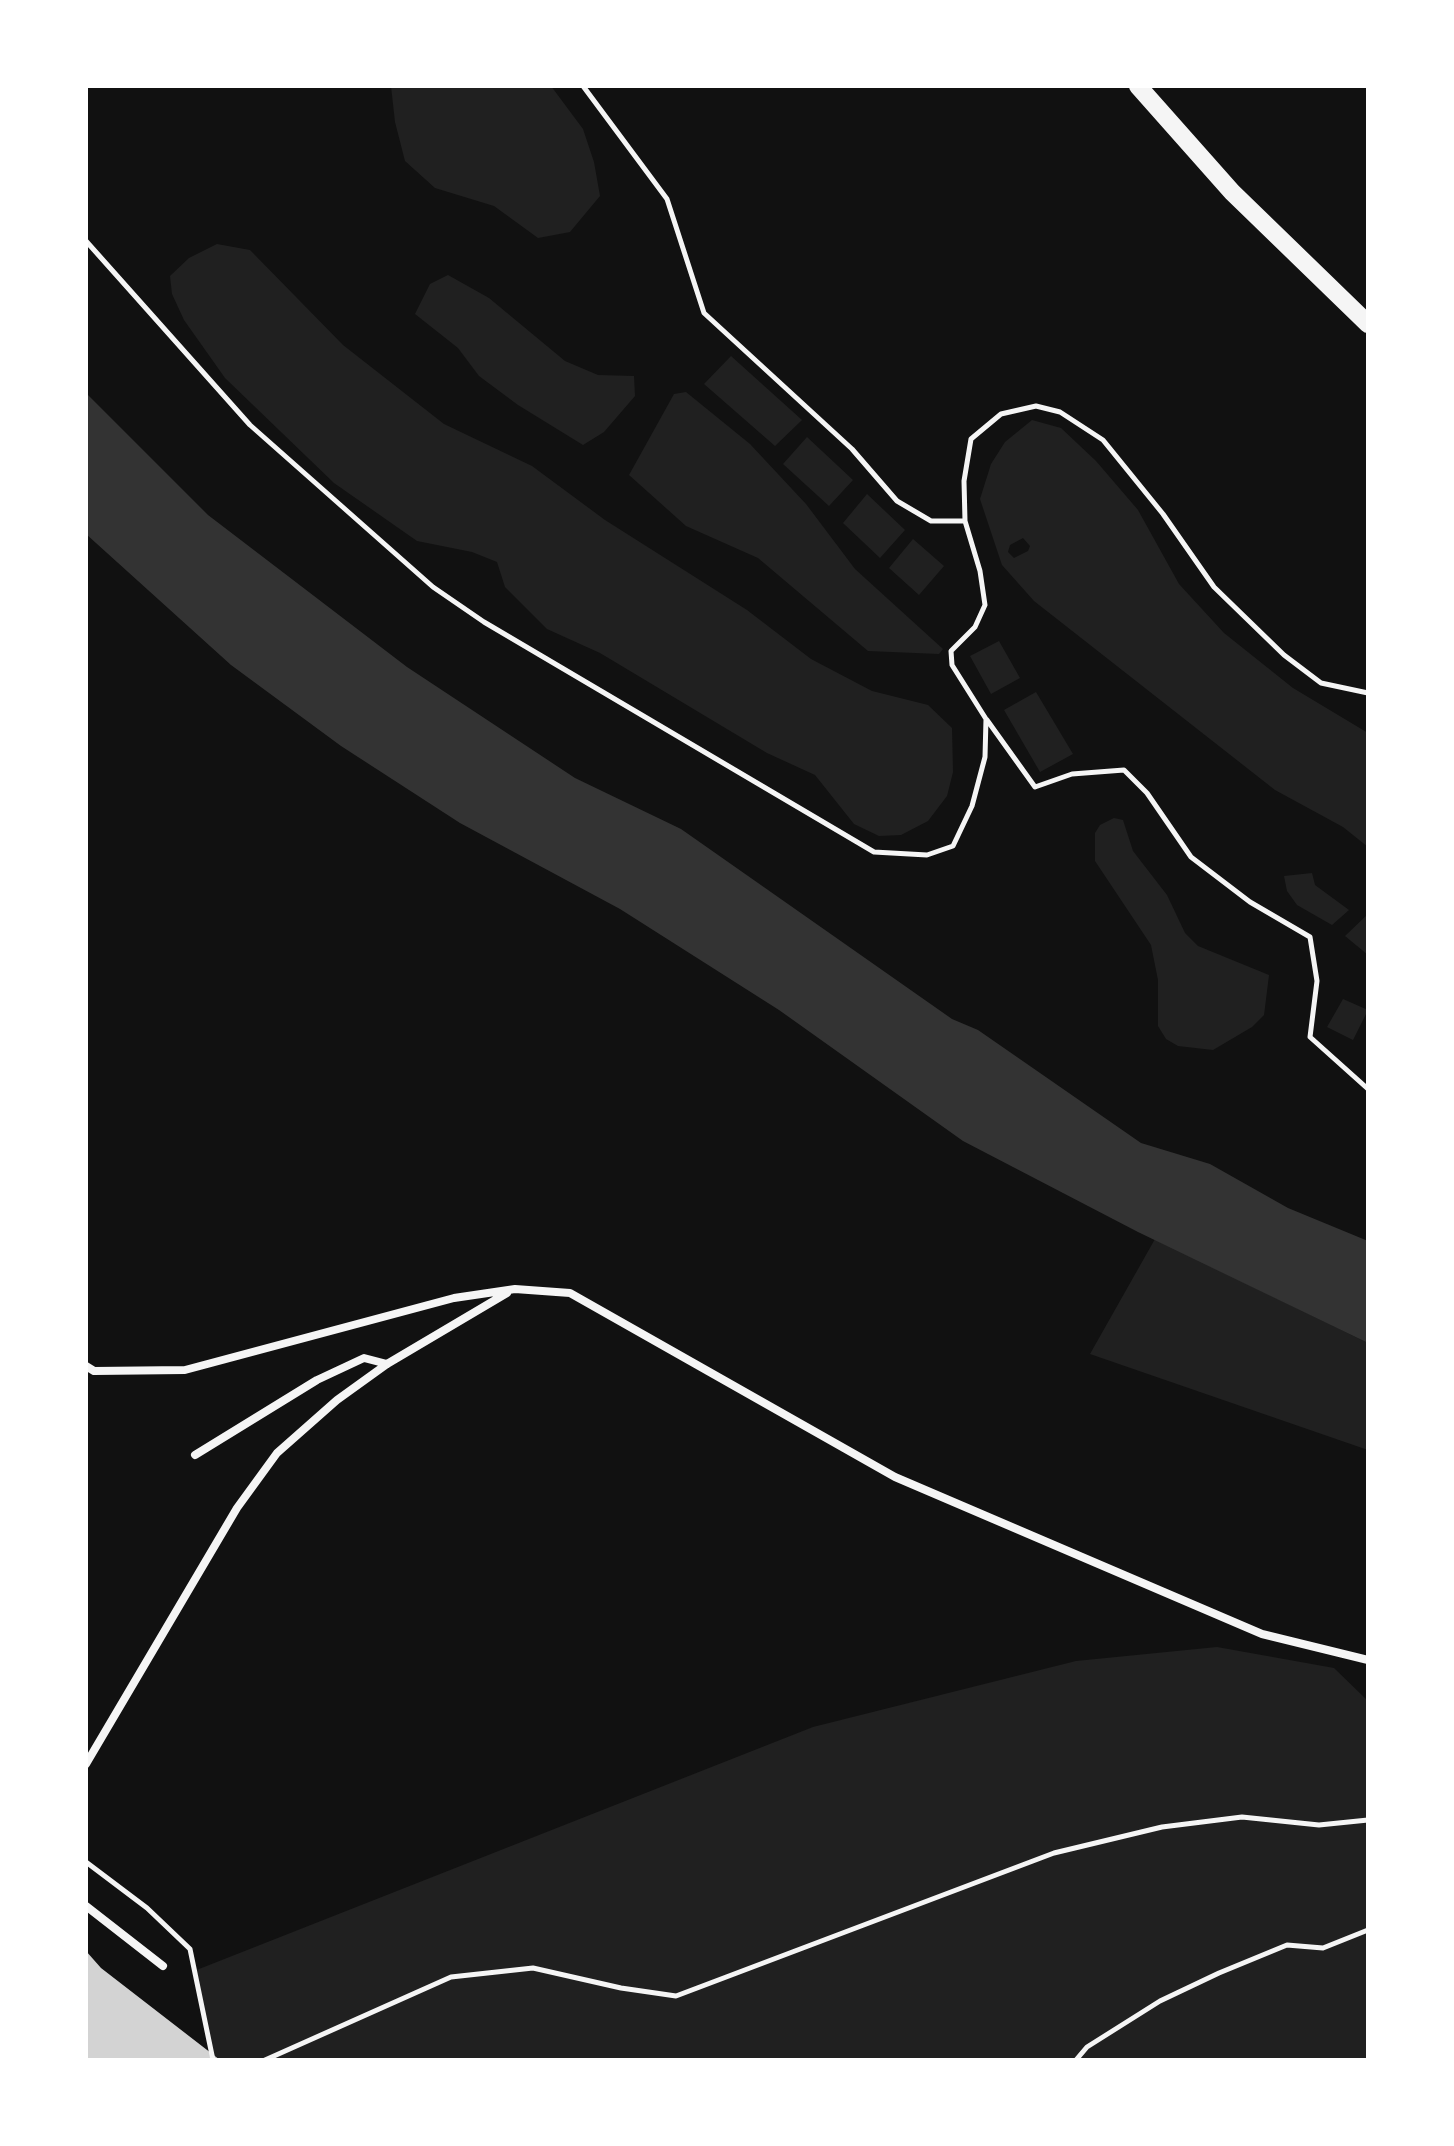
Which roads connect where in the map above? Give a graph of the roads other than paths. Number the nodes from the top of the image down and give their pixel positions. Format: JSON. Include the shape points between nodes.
{"nodes":[{"id":1,"x":583,"y":86,"type":"edge"},
{"id":2,"x":1138,"y":86,"type":"edge"},
{"id":3,"x":86,"y":241,"type":"edge"},
{"id":4,"x":1368,"y":324,"type":"edge"},
{"id":5,"x":965,"y":521,"type":"junction"},
{"id":6,"x":1368,"y":693,"type":"edge"},
{"id":7,"x":986,"y":719,"type":"junction"},
{"id":8,"x":1368,"y":1089,"type":"edge"},
{"id":9,"x":515,"y":1289,"type":"junction"},
{"id":10,"x":387,"y":1364,"type":"junction"},
{"id":11,"x":86,"y":1366,"type":"edge"},
{"id":12,"x":195,"y":1455,"type":"dead end"},
{"id":13,"x":1368,"y":1660,"type":"edge"},
{"id":14,"x":86,"y":1764,"type":"edge"},
{"id":15,"x":1368,"y":1820,"type":"edge"},
{"id":16,"x":86,"y":1862,"type":"edge"},
{"id":17,"x":86,"y":1906,"type":"edge"},
{"id":18,"x":1368,"y":1930,"type":"edge"},
{"id":19,"x":163,"y":1966,"type":"dead end"},
{"id":20,"x":213,"y":2060,"type":"edge"},
{"id":21,"x":265,"y":2060,"type":"edge"},
{"id":22,"x":1076,"y":2060,"type":"edge"}],
"edges":[{"from":1,"to":5,"type":"lane","via":[[667,199],[704,313],[852,449],[897,501],[931,521]]},
{"from":2,"to":4,"type":"main road","via":[[1232,192]]},
{"from":3,"to":7,"type":"lane","via":[[250,425],[433,587],[874,852],[927,855],[953,846],[972,806],[985,757]]},
{"from":5,"to":6,"type":"lane","via":[[971,439],[1001,414],[1036,406],[1060,412],[1103,440],[1214,587],[1284,655],[1321,683]]},
{"from":5,"to":7,"type":"lane","via":[[985,605],[975,627],[951,651],[952,665]]},
{"from":7,"to":8,"type":"lane","via":[[1035,787],[1072,774],[1124,770],[1147,793],[1191,857],[1250,902],[1310,937],[1317,981],[1310,1037]]},
{"from":9,"to":10,"type":"street"},
{"from":9,"to":11,"type":"street","via":[[392,1313],[185,1370],[94,1371]]},
{"from":9,"to":13,"type":"street","via":[[570,1293],[910,1483],[1262,1634]]},
{"from":10,"to":12,"type":"street","via":[[364,1358],[352,1363]]},
{"from":10,"to":14,"type":"street","via":[[277,1453],[237,1508]]},
{"from":15,"to":21,"type":"lane","via":[[1319,1825],[1242,1817],[1162,1827],[1054,1853],[676,1996],[533,1968],[451,1977]]},
{"from":16,"to":20,"type":"lane","via":[[190,1949]]},
{"from":17,"to":19,"type":"street"},
{"from":18,"to":22,"type":"lane","via":[[1323,1948],[1287,1945],[1219,1973],[1160,2001],[1087,2047]]}]}
